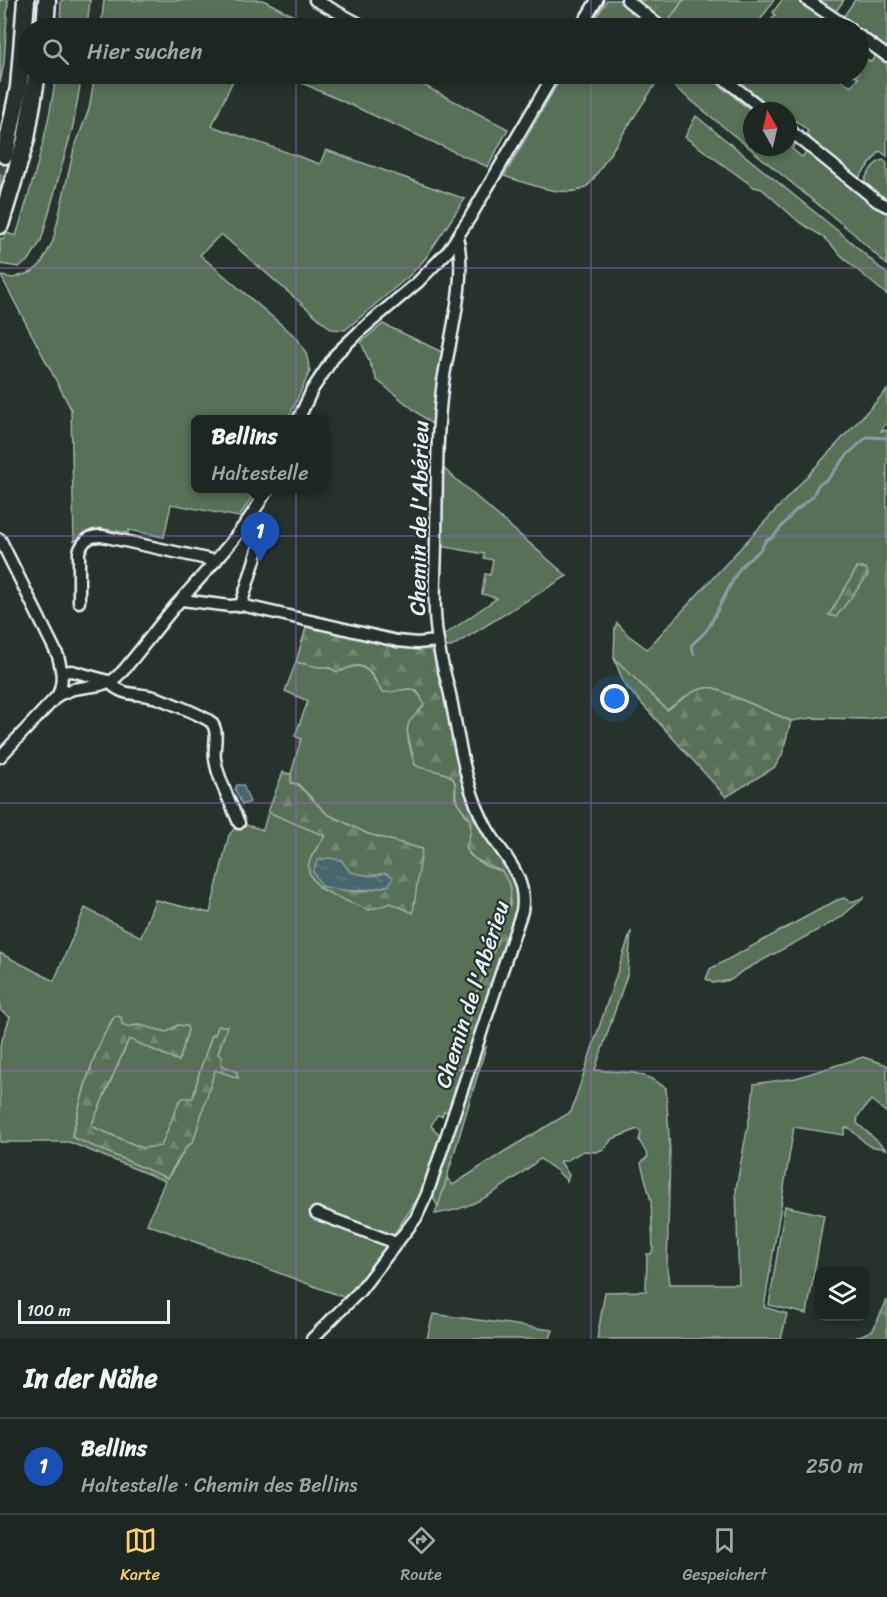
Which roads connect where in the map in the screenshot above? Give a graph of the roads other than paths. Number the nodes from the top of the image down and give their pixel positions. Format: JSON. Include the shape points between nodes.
{"nodes":[{"id":1,"x":47,"y":0,"type":"edge"},
{"id":2,"x":315,"y":0,"type":"edge"},
{"id":3,"x":597,"y":0,"type":"edge"},
{"id":4,"x":627,"y":0,"type":"edge"},
{"id":5,"x":807,"y":0,"type":"edge"},
{"id":6,"x":30,"y":1,"type":"edge"},
{"id":7,"x":28,"y":18,"type":"edge"},
{"id":8,"x":38,"y":18,"type":"edge"},
{"id":9,"x":44,"y":18,"type":"edge"},
{"id":10,"x":348,"y":18,"type":"edge"},
{"id":11,"x":588,"y":18,"type":"edge"},
{"id":12,"x":650,"y":18,"type":"edge"},
{"id":13,"x":834,"y":18,"type":"edge"},
{"id":14,"x":869,"y":44,"type":"edge"},
{"id":15,"x":887,"y":56,"type":"edge"},
{"id":16,"x":19,"y":84,"type":"edge"},
{"id":17,"x":36,"y":84,"type":"edge"},
{"id":18,"x":548,"y":84,"type":"edge"},
{"id":19,"x":731,"y":84,"type":"edge"},
{"id":20,"x":754,"y":102,"type":"edge"},
{"id":21,"x":797,"y":136,"type":"edge"},
{"id":22,"x":5,"y":155,"type":"dead end"},
{"id":23,"x":887,"y":206,"type":"edge"},
{"id":24,"x":0,"y":225,"type":"edge"},
{"id":25,"x":457,"y":238,"type":"junction"},
{"id":26,"x":300,"y":415,"type":"edge"},
{"id":27,"x":266,"y":493,"type":"edge"},
{"id":28,"x":251,"y":518,"type":"junction"},
{"id":29,"x":0,"y":539,"type":"edge"},
{"id":30,"x":216,"y":561,"type":"junction"},
{"id":31,"x":182,"y":600,"type":"junction"},
{"id":32,"x":79,"y":602,"type":"dead end"},
{"id":33,"x":241,"y":605,"type":"junction"},
{"id":34,"x":438,"y":641,"type":"junction"},
{"id":35,"x":63,"y":672,"type":"junction"},
{"id":36,"x":108,"y":681,"type":"junction"},
{"id":37,"x":58,"y":695,"type":"junction"},
{"id":38,"x":0,"y":757,"type":"edge"},
{"id":39,"x":239,"y":823,"type":"dead end"},
{"id":40,"x":316,"y":1213,"type":"dead end"},
{"id":41,"x":396,"y":1243,"type":"junction"},
{"id":42,"x":312,"y":1339,"type":"edge"}],
"edges":[{"from":1,"to":9,"type":"highway"},
{"from":2,"to":10,"type":"street"},
{"from":3,"to":11,"type":"street"},
{"from":4,"to":12,"type":"street"},
{"from":5,"to":13,"type":"street"},
{"from":6,"to":7,"type":"highway"},
{"from":6,"to":8,"type":"highway"},
{"from":14,"to":15,"type":"street"},
{"from":16,"to":22,"type":"highway"},
{"from":17,"to":24,"type":"highway","via":[[17,173]]},
{"from":18,"to":25,"type":"street"},
{"from":19,"to":20,"type":"street"},
{"from":21,"to":23,"type":"street"},
{"from":25,"to":26,"type":"street","via":[[418,282],[332,359]]},
{"from":25,"to":34,"type":"street","name":"Chemin de l'Abérieu","via":[[460,276],[442,391],[436,466]]},
{"from":27,"to":28,"type":"street"},
{"from":28,"to":30,"type":"street"},
{"from":28,"to":33,"type":"street","via":[[260,543]]},
{"from":29,"to":35,"type":"street","via":[[47,630]]},
{"from":30,"to":31,"type":"street"},
{"from":30,"to":32,"type":"street","via":[[92,536],[79,551]]},
{"from":31,"to":33,"type":"street"},
{"from":31,"to":36,"type":"street","via":[[122,672]]},
{"from":33,"to":34,"type":"street","via":[[397,641]]},
{"from":34,"to":41,"type":"street","name":"Chemin de l'Abérieu","via":[[478,810],[521,882],[524,902],[427,1194],[416,1218]]},
{"from":35,"to":36,"type":"street"},
{"from":35,"to":37,"type":"street"},
{"from":36,"to":37,"type":"street"},
{"from":36,"to":39,"type":"street","via":[[125,694],[159,699],[211,722],[216,728],[217,767]]},
{"from":37,"to":38,"type":"street"},
{"from":40,"to":41,"type":"street"},
{"from":41,"to":42,"type":"street","name":"Chemin de l'Abérieu","via":[[360,1292]]}]}
